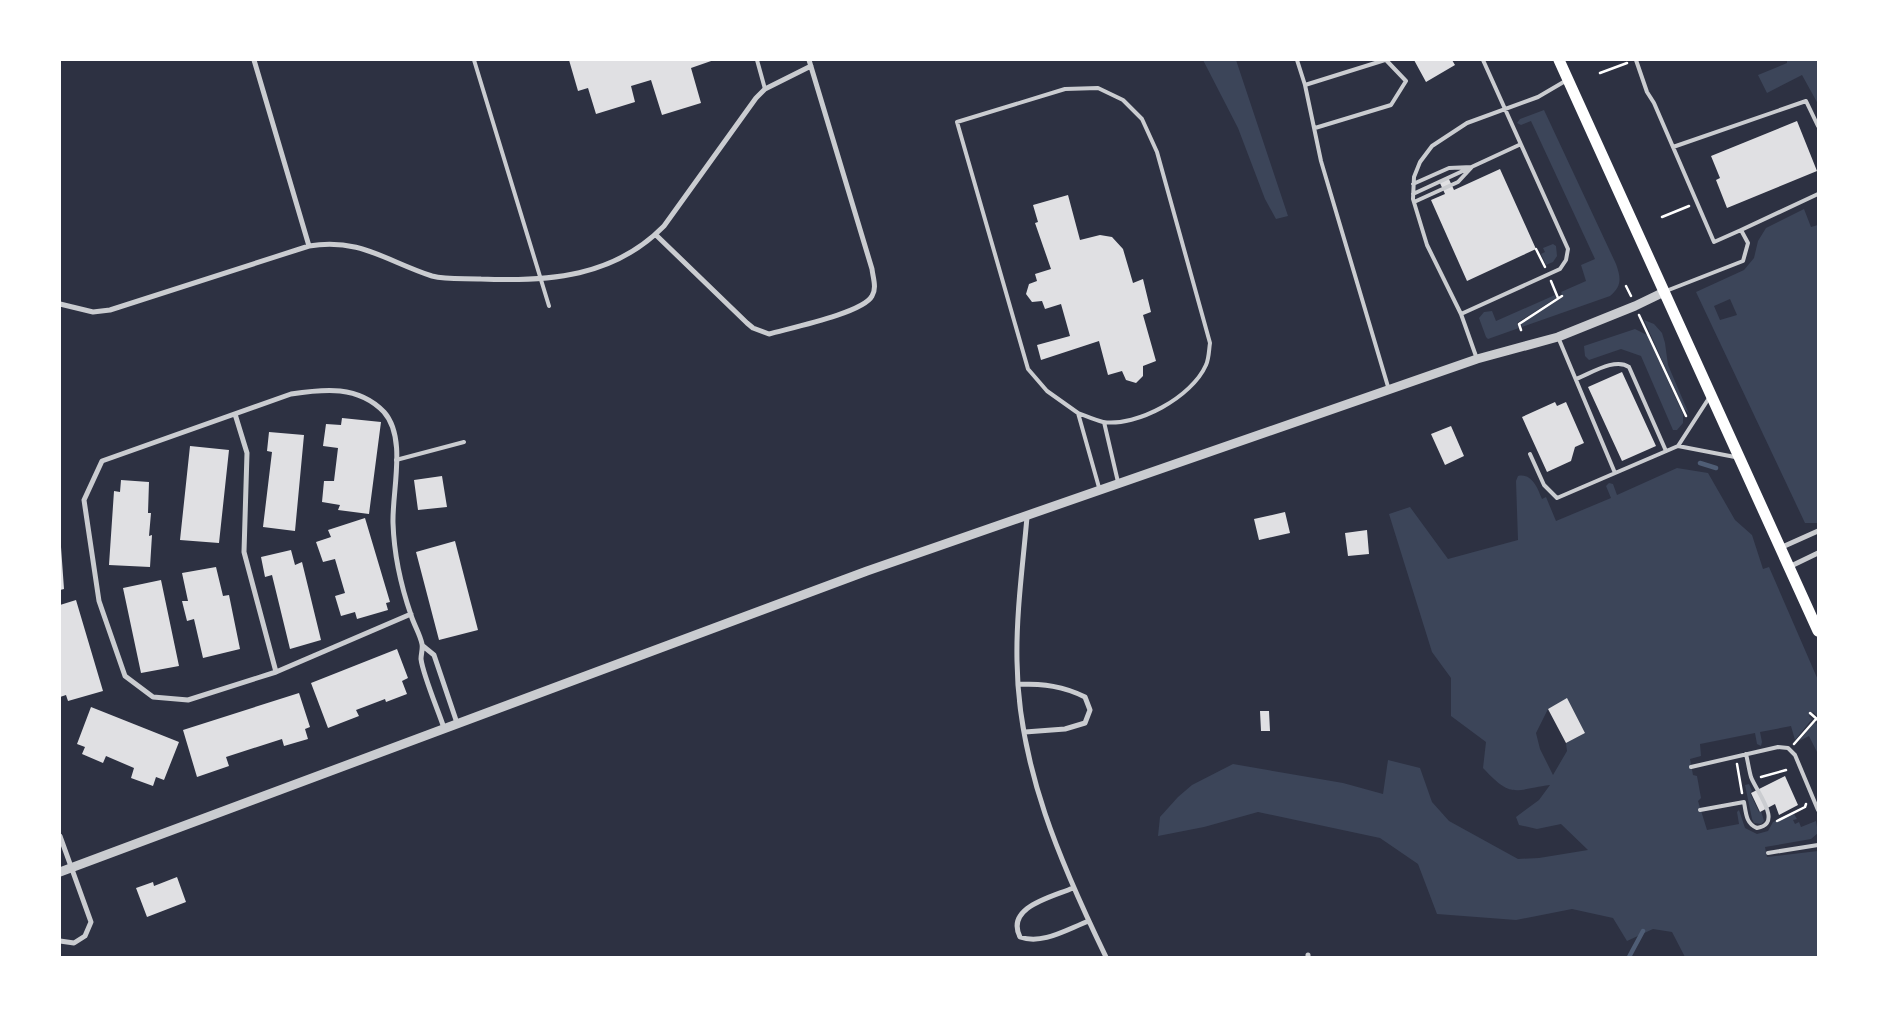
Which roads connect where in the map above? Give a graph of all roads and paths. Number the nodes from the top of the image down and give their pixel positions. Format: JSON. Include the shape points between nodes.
{"nodes":[{"id":1,"x":254,"y":60,"type":"edge"},
{"id":2,"x":474,"y":60,"type":"edge"},
{"id":3,"x":757,"y":60,"type":"edge"},
{"id":4,"x":1297,"y":60,"type":"edge"},
{"id":5,"x":1386,"y":60,"type":"edge"},
{"id":6,"x":1483,"y":60,"type":"edge"},
{"id":7,"x":1558,"y":60,"type":"edge"},
{"id":8,"x":1636,"y":60,"type":"edge"},
{"id":9,"x":810,"y":63,"type":"edge"},
{"id":10,"x":1600,"y":73,"type":"dead end"},
{"id":11,"x":1567,"y":80,"type":"junction"},
{"id":12,"x":1305,"y":86,"type":"junction"},
{"id":13,"x":765,"y":89,"type":"junction"},
{"id":14,"x":1506,"y":110,"type":"junction"},
{"id":15,"x":1818,"y":126,"type":"edge"},
{"id":16,"x":1315,"y":128,"type":"junction"},
{"id":17,"x":1519,"y":145,"type":"junction"},
{"id":18,"x":1673,"y":147,"type":"junction"},
{"id":19,"x":1472,"y":167,"type":"junction"},
{"id":20,"x":1414,"y":184,"type":"junction"},
{"id":21,"x":1413,"y":194,"type":"junction"},
{"id":22,"x":1818,"y":194,"type":"edge"},
{"id":23,"x":1414,"y":202,"type":"junction"},
{"id":24,"x":1697,"y":202,"type":"junction"},
{"id":25,"x":1662,"y":217,"type":"dead end"},
{"id":26,"x":1741,"y":230,"type":"junction"},
{"id":27,"x":656,"y":235,"type":"junction"},
{"id":28,"x":309,"y":246,"type":"junction"},
{"id":29,"x":540,"y":280,"type":"junction"},
{"id":30,"x":1626,"y":286,"type":"dead end"},
{"id":31,"x":1664,"y":292,"type":"junction"},
{"id":32,"x":1562,"y":296,"type":"dead end"},
{"id":33,"x":60,"y":304,"type":"edge"},
{"id":34,"x":549,"y":306,"type":"dead end"},
{"id":35,"x":1635,"y":306,"type":"junction"},
{"id":36,"x":1461,"y":314,"type":"junction"},
{"id":37,"x":1521,"y":330,"type":"dead end"},
{"id":38,"x":1558,"y":337,"type":"junction"},
{"id":39,"x":1477,"y":359,"type":"junction"},
{"id":40,"x":1576,"y":380,"type":"junction"},
{"id":41,"x":1389,"y":390,"type":"junction"},
{"id":42,"x":1711,"y":396,"type":"junction"},
{"id":43,"x":1078,"y":413,"type":"junction"},
{"id":44,"x":235,"y":414,"type":"junction"},
{"id":45,"x":1104,"y":422,"type":"junction"},
{"id":46,"x":1691,"y":427,"type":"junction"},
{"id":47,"x":464,"y":442,"type":"dead end"},
{"id":48,"x":1678,"y":446,"type":"junction"},
{"id":49,"x":1666,"y":451,"type":"junction"},
{"id":50,"x":1530,"y":454,"type":"dead end"},
{"id":51,"x":1738,"y":457,"type":"junction"},
{"id":52,"x":396,"y":460,"type":"junction"},
{"id":53,"x":1615,"y":473,"type":"junction"},
{"id":54,"x":1119,"y":484,"type":"junction"},
{"id":55,"x":1100,"y":491,"type":"junction"},
{"id":56,"x":1027,"y":517,"type":"junction"},
{"id":57,"x":1818,"y":531,"type":"edge"},
{"id":58,"x":1780,"y":548,"type":"junction"},
{"id":59,"x":1818,"y":553,"type":"edge"},
{"id":60,"x":1789,"y":567,"type":"junction"},
{"id":61,"x":411,"y":614,"type":"junction"},
{"id":62,"x":1818,"y":631,"type":"edge"},
{"id":63,"x":423,"y":646,"type":"junction"},
{"id":64,"x":276,"y":672,"type":"junction"},
{"id":65,"x":443,"y":683,"type":"junction"},
{"id":66,"x":1019,"y":684,"type":"junction"},
{"id":67,"x":431,"y":688,"type":"junction"},
{"id":68,"x":1810,"y":713,"type":"dead end"},
{"id":69,"x":1817,"y":719,"type":"edge"},
{"id":70,"x":457,"y":723,"type":"junction"},
{"id":71,"x":444,"y":728,"type":"junction"},
{"id":72,"x":1025,"y":732,"type":"junction"},
{"id":73,"x":1791,"y":750,"type":"junction"},
{"id":74,"x":1746,"y":754,"type":"junction"},
{"id":75,"x":1736,"y":757,"type":"junction"},
{"id":76,"x":1691,"y":767,"type":"dead end"},
{"id":77,"x":1786,"y":770,"type":"dead end"},
{"id":78,"x":1752,"y":780,"type":"junction"},
{"id":79,"x":1744,"y":802,"type":"junction"},
{"id":80,"x":1806,"y":802,"type":"dead end"},
{"id":81,"x":1700,"y":810,"type":"dead end"},
{"id":82,"x":1818,"y":810,"type":"edge"},
{"id":83,"x":1769,"y":821,"type":"junction"},
{"id":84,"x":60,"y":836,"type":"edge"},
{"id":85,"x":1818,"y":844,"type":"edge"},
{"id":86,"x":1768,"y":853,"type":"dead end"},
{"id":87,"x":70,"y":868,"type":"junction"},
{"id":88,"x":60,"y":872,"type":"edge"},
{"id":89,"x":1073,"y":888,"type":"junction"},
{"id":90,"x":1088,"y":921,"type":"junction"},
{"id":91,"x":60,"y":941,"type":"edge"},
{"id":92,"x":1106,"y":957,"type":"edge"}],
"edges":[{"from":1,"to":28,"type":"street"},
{"from":2,"to":29,"type":"lane"},
{"from":3,"to":13,"type":"lane"},
{"from":4,"to":12,"type":"lane"},
{"from":5,"to":12,"type":"lane"},
{"from":5,"to":16,"type":"lane","via":[[1406,81],[1391,105]]},
{"from":6,"to":14,"type":"lane"},
{"from":7,"to":11,"type":"main road"},
{"from":8,"to":10,"type":"path"},
{"from":8,"to":18,"type":"lane"},
{"from":9,"to":13,"type":"street"},
{"from":9,"to":27,"type":"street","via":[[872,269],[874,294],[870,300],[857,309],[769,334],[762,332],[747,323]]},
{"from":11,"to":14,"type":"lane"},
{"from":11,"to":31,"type":"main road"},
{"from":12,"to":16,"type":"lane"},
{"from":13,"to":27,"type":"street"},
{"from":14,"to":17,"type":"lane"},
{"from":14,"to":20,"type":"lane","via":[[1467,123],[1432,146],[1420,162]]},
{"from":15,"to":18,"type":"lane","via":[[1806,101]]},
{"from":16,"to":41,"type":"lane","via":[[1321,161]]},
{"from":17,"to":19,"type":"lane"},
{"from":17,"to":36,"type":"lane","via":[[1568,249],[1566,260],[1560,269]]},
{"from":18,"to":24,"type":"lane"},
{"from":19,"to":20,"type":"lane","via":[[1449,168]]},
{"from":19,"to":21,"type":"lane"},
{"from":19,"to":23,"type":"lane","via":[[1458,182]]},
{"from":20,"to":21,"type":"lane"},
{"from":21,"to":23,"type":"lane"},
{"from":22,"to":26,"type":"lane"},
{"from":23,"to":36,"type":"lane","via":[[1427,245]]},
{"from":24,"to":25,"type":"path"},
{"from":24,"to":26,"type":"lane","via":[[1714,242]]},
{"from":26,"to":31,"type":"lane","via":[[1748,243],[1743,261]]},
{"from":27,"to":29,"type":"street","via":[[646,245],[608,264],[556,279]]},
{"from":28,"to":29,"type":"street","via":[[324,243],[361,247],[431,276]]},
{"from":28,"to":33,"type":"street","via":[[110,310],[93,312]]},
{"from":29,"to":34,"type":"lane"},
{"from":30,"to":35,"type":"path"},
{"from":31,"to":35,"type":"street"},
{"from":31,"to":42,"type":"main road"},
{"from":32,"to":37,"type":"path","via":[[1519,324]]},
{"from":35,"to":38,"type":"street"},
{"from":35,"to":46,"type":"path"},
{"from":36,"to":39,"type":"lane"},
{"from":38,"to":39,"type":"street"},
{"from":38,"to":40,"type":"lane"},
{"from":39,"to":41,"type":"street"},
{"from":40,"to":49,"type":"lane","via":[[1613,364],[1629,367]]},
{"from":40,"to":53,"type":"lane"},
{"from":41,"to":54,"type":"street"},
{"from":42,"to":46,"type":"lane"},
{"from":42,"to":51,"type":"main road"},
{"from":43,"to":45,"type":"lane"},
{"from":43,"to":45,"type":"lane","via":[[1048,391],[1028,369],[957,122],[1065,89],[1098,88],[1123,100],[1142,119],[1157,152],[1210,343],[1207,365],[1188,390],[1143,417]]},
{"from":43,"to":55,"type":"lane"},
{"from":44,"to":52,"type":"street","via":[[291,394],[323,389],[343,390],[362,396],[383,412],[392,424],[397,440]]},
{"from":44,"to":64,"type":"street","via":[[247,454],[244,552]]},
{"from":44,"to":64,"type":"street","via":[[102,461],[84,500],[99,601],[126,676],[153,697],[188,700]]},
{"from":45,"to":54,"type":"lane"},
{"from":46,"to":48,"type":"lane"},
{"from":47,"to":52,"type":"lane"},
{"from":48,"to":49,"type":"lane"},
{"from":48,"to":51,"type":"lane"},
{"from":49,"to":53,"type":"lane"},
{"from":50,"to":53,"type":"lane","via":[[1544,486],[1557,498]]},
{"from":51,"to":58,"type":"main road"},
{"from":52,"to":61,"type":"street","via":[[394,550]]},
{"from":54,"to":55,"type":"street"},
{"from":55,"to":56,"type":"street"},
{"from":56,"to":66,"type":"street","via":[[1018,633]]},
{"from":56,"to":70,"type":"street","via":[[858,575]]},
{"from":57,"to":58,"type":"street"},
{"from":58,"to":60,"type":"main road"},
{"from":59,"to":60,"type":"street"},
{"from":60,"to":62,"type":"main road"},
{"from":61,"to":63,"type":"street"},
{"from":61,"to":64,"type":"street"},
{"from":63,"to":65,"type":"street","via":[[434,655]]},
{"from":63,"to":67,"type":"street","via":[[421,659]]},
{"from":65,"to":67,"type":"street"},
{"from":65,"to":70,"type":"street"},
{"from":66,"to":72,"type":"street"},
{"from":66,"to":72,"type":"street","via":[[1050,684],[1069,689],[1085,697],[1090,710],[1085,723],[1065,729]]},
{"from":67,"to":71,"type":"street"},
{"from":68,"to":69,"type":"path"},
{"from":69,"to":73,"type":"path","via":[[1805,729]]},
{"from":70,"to":71,"type":"street"},
{"from":71,"to":87,"type":"street"},
{"from":72,"to":89,"type":"street","via":[[1031,769],[1062,865]]},
{"from":73,"to":74,"type":"lane","via":[[1778,747]]},
{"from":73,"to":82,"type":"lane"},
{"from":74,"to":75,"type":"lane"},
{"from":74,"to":78,"type":"lane"},
{"from":75,"to":76,"type":"lane"},
{"from":75,"to":79,"type":"path"},
{"from":77,"to":78,"type":"path"},
{"from":78,"to":83,"type":"lane","via":[[1769,814]]},
{"from":79,"to":81,"type":"lane"},
{"from":79,"to":83,"type":"lane","via":[[1751,825],[1760,828]]},
{"from":80,"to":83,"type":"path","via":[[1805,807],[1779,820]]},
{"from":84,"to":87,"type":"street"},
{"from":85,"to":86,"type":"lane"},
{"from":87,"to":88,"type":"street"},
{"from":87,"to":91,"type":"street","via":[[91,922],[85,936],[74,943]]},
{"from":89,"to":90,"type":"street"},
{"from":89,"to":90,"type":"street","via":[[1023,910],[1017,919],[1016,930],[1020,937],[1042,939]]},
{"from":90,"to":92,"type":"street"}]}
